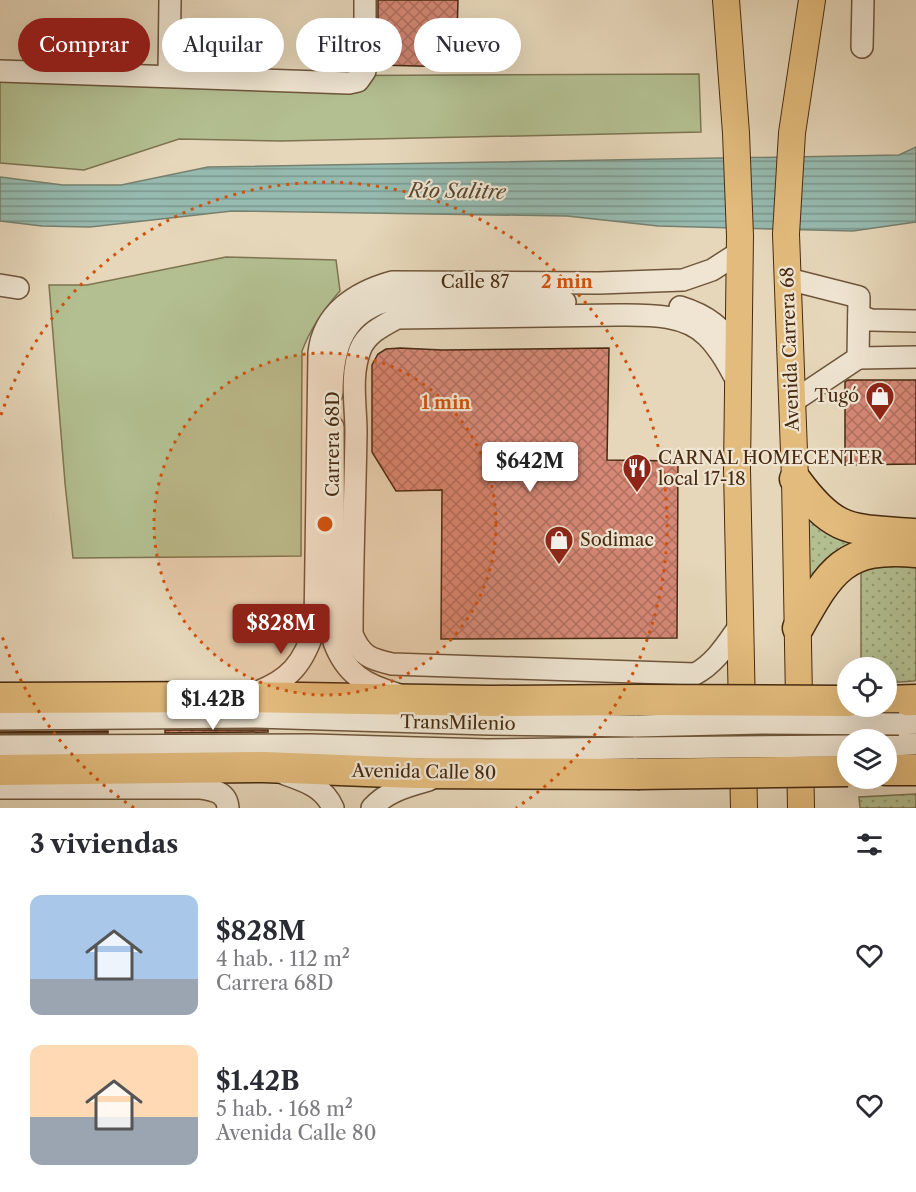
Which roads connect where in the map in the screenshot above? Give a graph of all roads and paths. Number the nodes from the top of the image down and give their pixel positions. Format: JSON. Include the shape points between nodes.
{"nodes":[{"id":1,"x":170,"y":0,"type":"edge"},
{"id":2,"x":365,"y":0,"type":"edge"},
{"id":3,"x":726,"y":0,"type":"edge"},
{"id":4,"x":812,"y":0,"type":"edge"},
{"id":5,"x":863,"y":0,"type":"edge"},
{"id":6,"x":862,"y":47,"type":"dead end"},
{"id":7,"x":0,"y":71,"type":"edge"},
{"id":8,"x":169,"y":75,"type":"junction"},
{"id":9,"x":740,"y":244,"type":"junction"},
{"id":10,"x":788,"y":279,"type":"junction"},
{"id":11,"x":865,"y":318,"type":"junction"},
{"id":12,"x":916,"y":321,"type":"edge"},
{"id":13,"x":350,"y":323,"type":"joint"},
{"id":14,"x":326,"y":327,"type":"joint"},
{"id":15,"x":739,"y":350,"type":"junction"},
{"id":16,"x":916,"y":357,"type":"edge"},
{"id":17,"x":863,"y":358,"type":"junction"},
{"id":18,"x":738,"y":382,"type":"junction"},
{"id":19,"x":792,"y":402,"type":"junction"},
{"id":20,"x":795,"y":479,"type":"junction"},
{"id":21,"x":916,"y":535,"type":"edge"},
{"id":22,"x":916,"y":552,"type":"edge"},
{"id":23,"x":741,"y":624,"type":"junction"},
{"id":24,"x":798,"y":628,"type":"junction"},
{"id":25,"x":244,"y":697,"type":"junction"},
{"id":26,"x":0,"y":698,"type":"edge"},
{"id":27,"x":418,"y":699,"type":"junction"},
{"id":28,"x":837,"y":702,"type":"edge"},
{"id":29,"x":637,"y":713,"type":"junction"},
{"id":30,"x":0,"y":719,"type":"edge"},
{"id":31,"x":904,"y":732,"type":"edge"},
{"id":32,"x":0,"y":746,"type":"edge"},
{"id":33,"x":837,"y":747,"type":"edge"},
{"id":34,"x":637,"y":761,"type":"junction"},
{"id":35,"x":264,"y":767,"type":"junction"},
{"id":36,"x":0,"y":770,"type":"edge"},
{"id":37,"x":837,"y":770,"type":"edge"},
{"id":38,"x":454,"y":773,"type":"junction"},
{"id":39,"x":115,"y":779,"type":"junction"},
{"id":40,"x":0,"y":788,"type":"edge"},
{"id":41,"x":37,"y":798,"type":"edge"},
{"id":42,"x":228,"y":804,"type":"edge"},
{"id":43,"x":333,"y":808,"type":"edge"},
{"id":44,"x":372,"y":808,"type":"edge"},
{"id":45,"x":744,"y":808,"type":"edge"},
{"id":46,"x":801,"y":808,"type":"edge"}],
"edges":[{"from":1,"to":8,"type":"street"},
{"from":2,"to":8,"type":"street","via":[[365,71],[358,81]]},
{"from":3,"to":9,"type":"main road"},
{"from":4,"to":10,"type":"main road","name":"Avenida Carrera 68","via":[[792,133],[786,234]]},
{"from":5,"to":6,"type":"street"},
{"from":7,"to":8,"type":"street"},
{"from":9,"to":14,"type":"street","name":"Calle 87","via":[[712,270],[683,280],[392,282],[349,300]]},
{"from":9,"to":15,"type":"main road"},
{"from":10,"to":11,"type":"street","via":[[860,297]]},
{"from":10,"to":19,"type":"main road","name":"Avenida Carrera 68"},
{"from":11,"to":12,"type":"street"},
{"from":11,"to":17,"type":"street"},
{"from":13,"to":15,"type":"street","name":"Calle 87","via":[[367,309],[394,299],[648,303],[675,306],[707,317]]},
{"from":13,"to":27,"type":"street","name":"Carrera 68D","via":[[338,341],[332,377],[334,642],[348,670],[386,691]]},
{"from":14,"to":25,"type":"street","name":"Carrera 68D","via":[[319,353],[315,626],[302,660],[291,673],[280,682]]},
{"from":15,"to":18,"type":"main road"},
{"from":16,"to":17,"type":"street"},
{"from":17,"to":19,"type":"street"},
{"from":18,"to":23,"type":"main road"},
{"from":18,"to":23,"type":"street","via":[[705,333],[673,318],[397,318],[377,329],[360,348],[354,370],[352,634],[364,655],[392,664],[695,674],[715,660]]},
{"from":19,"to":20,"type":"main road","name":"Avenida Carrera 68"},
{"from":20,"to":21,"type":"highway","via":[[816,506],[839,525],[868,532]]},
{"from":20,"to":24,"type":"main road","name":"Avenida Carrera 68"},
{"from":22,"to":24,"type":"highway","via":[[870,553],[837,569],[825,581]]},
{"from":23,"to":45,"type":"main road"},
{"from":24,"to":46,"type":"main road","name":"Avenida Carrera 68"},
{"from":25,"to":26,"type":"highway"},
{"from":25,"to":27,"type":"highway"},
{"from":27,"to":29,"type":"highway"},
{"from":28,"to":29,"type":"highway","bridge":true},
{"from":29,"to":30,"type":"street","name":"TransMilenio","via":[[489,724],[256,717]]},
{"from":29,"to":31,"type":"street","name":"TransMilenio","bridge":true},
{"from":32,"to":34,"type":"street","name":"TransMilenio","via":[[310,745],[487,750]]},
{"from":33,"to":34,"type":"street","name":"TransMilenio","bridge":true},
{"from":34,"to":37,"type":"highway","name":"Avenida Calle 80","bridge":true},
{"from":34,"to":38,"type":"highway","name":"Avenida Calle 80"},
{"from":35,"to":38,"type":"highway","name":"Avenida Calle 80"},
{"from":35,"to":39,"type":"highway","name":"Avenida Calle 80"},
{"from":35,"to":43,"type":"street","via":[[317,787]]},
{"from":36,"to":39,"type":"highway","name":"Avenida Calle 80"},
{"from":38,"to":44,"type":"street","via":[[396,790]]},
{"from":39,"to":41,"type":"street"},
{"from":39,"to":42,"type":"street","via":[[201,788],[218,792]]},
{"from":40,"to":41,"type":"street"}]}
